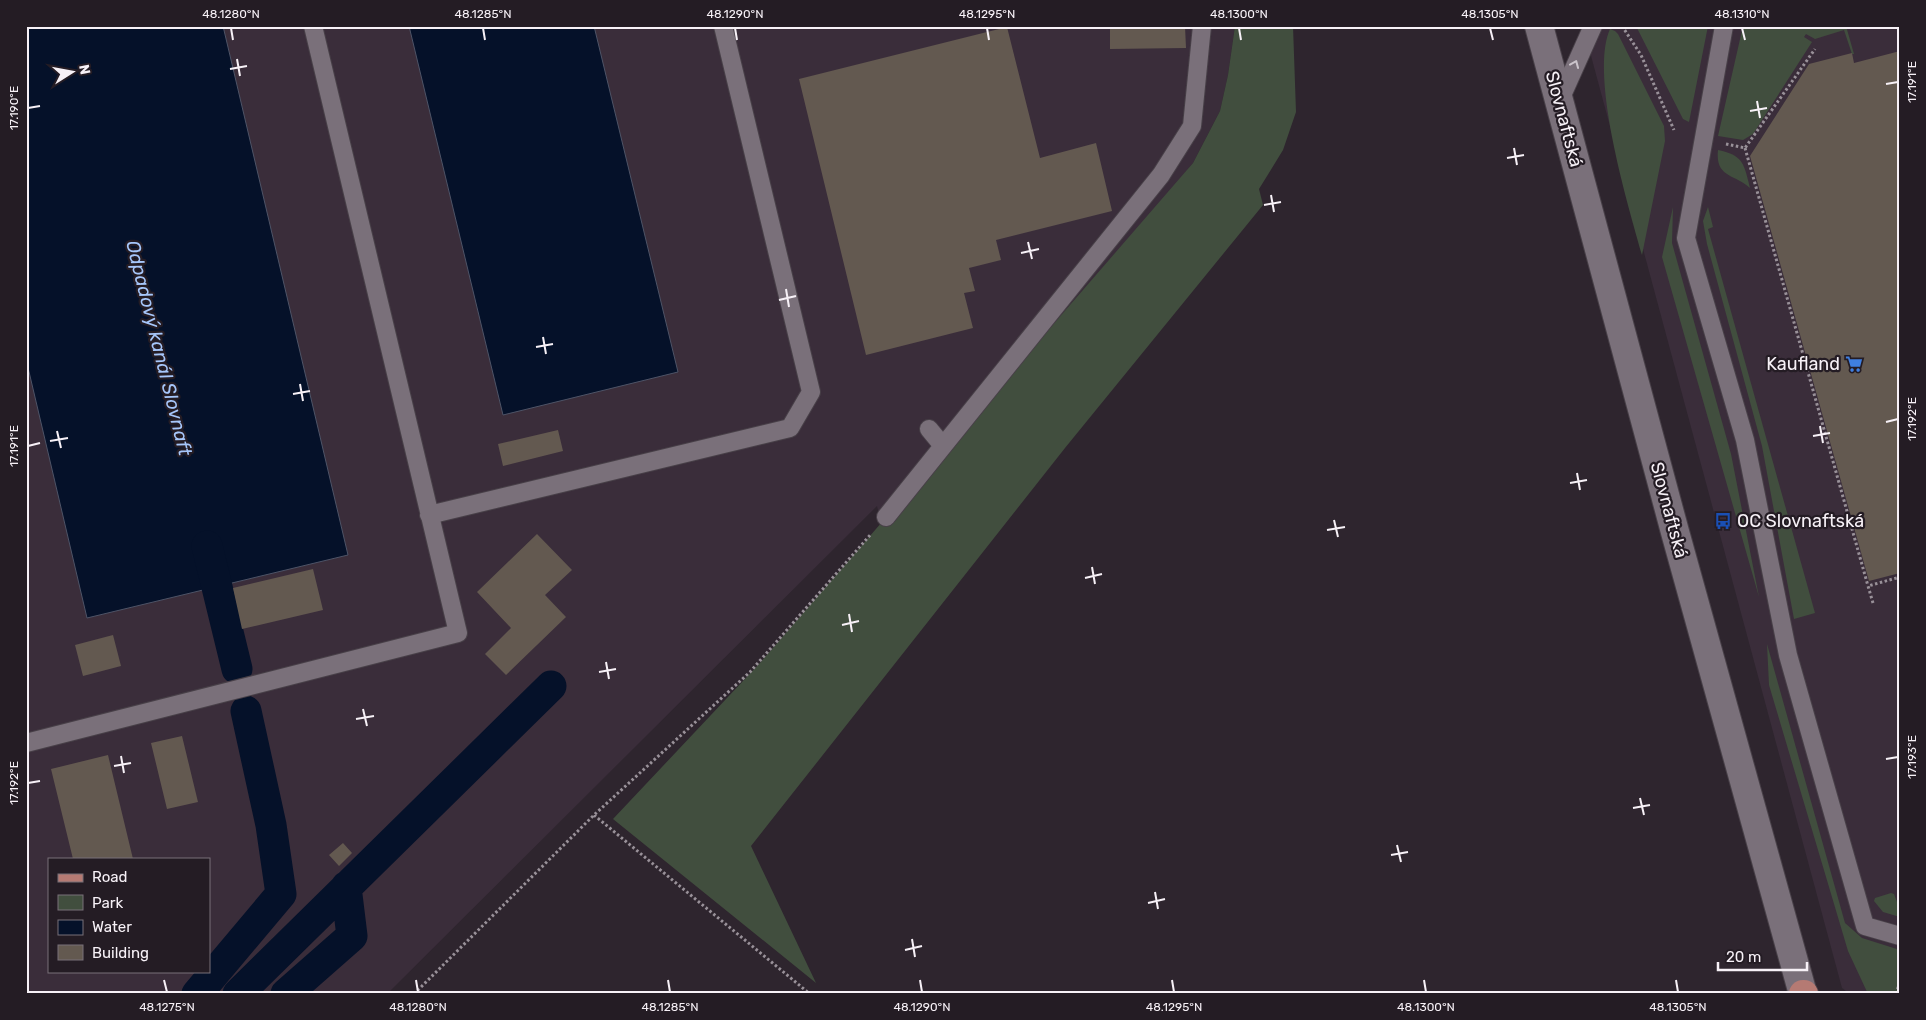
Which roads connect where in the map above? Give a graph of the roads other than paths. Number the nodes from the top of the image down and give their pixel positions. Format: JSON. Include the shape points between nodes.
{"nodes":[{"id":1,"x":313,"y":26,"type":"edge"},
{"id":2,"x":723,"y":26,"type":"edge"},
{"id":3,"x":1202,"y":26,"type":"edge"},
{"id":4,"x":1538,"y":26,"type":"edge"},
{"id":5,"x":1593,"y":26,"type":"edge"},
{"id":6,"x":1724,"y":26,"type":"edge"},
{"id":7,"x":1559,"y":103,"type":"junction"},
{"id":8,"x":929,"y":429,"type":"dead end"},
{"id":9,"x":943,"y":446,"type":"junction"},
{"id":10,"x":429,"y":515,"type":"junction"},
{"id":11,"x":886,"y":517,"type":"road end"},
{"id":12,"x":26,"y":743,"type":"edge"},
{"id":13,"x":1900,"y":936,"type":"edge"},
{"id":14,"x":1803,"y":994,"type":"edge"}],
"edges":[{"from":1,"to":10,"type":"lane"},
{"from":2,"to":10,"type":"lane","via":[[811,392],[790,428]]},
{"from":3,"to":9,"type":"lane","via":[[1192,126],[1161,174]]},
{"from":4,"to":7,"type":"main road","name":"Slovnaftská"},
{"from":7,"to":5,"type":"lane","one_way":true},
{"from":6,"to":13,"type":"lane","via":[[1686,238],[1745,440],[1788,655],[1865,926]]},
{"from":7,"to":14,"type":"main road","name":"Slovnaftská"},
{"from":8,"to":9,"type":"lane"},
{"from":9,"to":11,"type":"lane"},
{"from":10,"to":12,"type":"lane","via":[[458,633]]}]}
